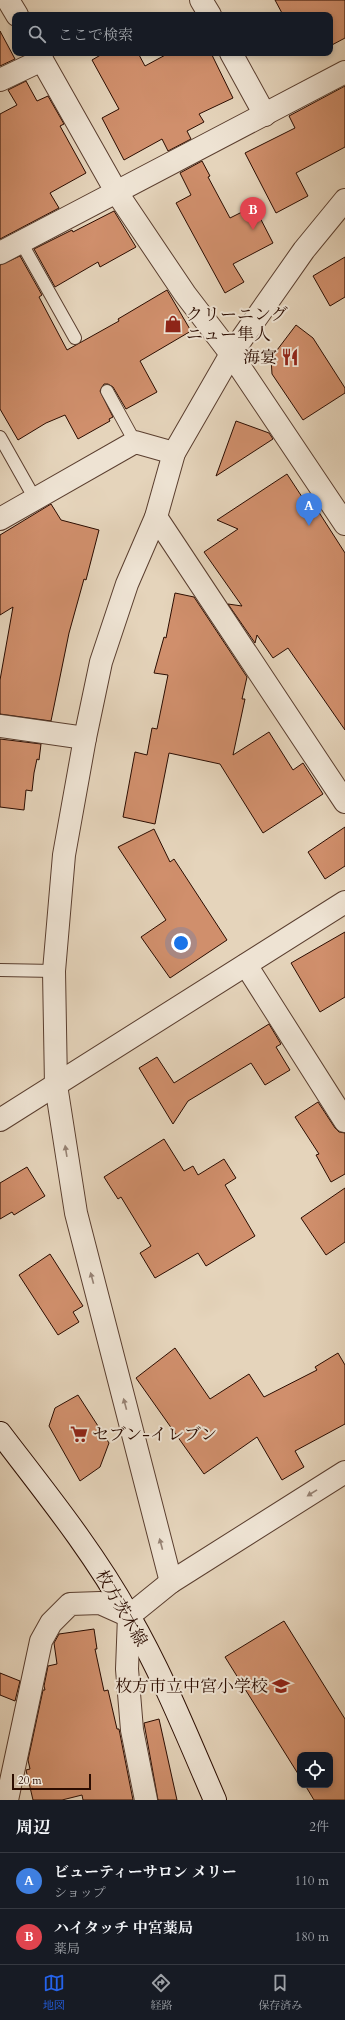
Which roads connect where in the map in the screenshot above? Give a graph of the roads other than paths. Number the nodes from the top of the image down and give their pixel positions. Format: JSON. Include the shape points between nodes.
{"nodes":[{"id":1,"x":8,"y":0,"type":"edge"},
{"id":2,"x":201,"y":0,"type":"edge"},
{"id":3,"x":15,"y":12,"type":"edge"},
{"id":4,"x":208,"y":12,"type":"edge"},
{"id":5,"x":40,"y":56,"type":"edge"},
{"id":6,"x":233,"y":56,"type":"edge"},
{"id":7,"x":345,"y":72,"type":"edge"},
{"id":8,"x":0,"y":80,"type":"edge"},
{"id":9,"x":265,"y":115,"type":"junction"},
{"id":10,"x":117,"y":193,"type":"junction"},
{"id":11,"x":345,"y":200,"type":"edge"},
{"id":12,"x":22,"y":242,"type":"junction"},
{"id":13,"x":0,"y":253,"type":"edge"},
{"id":14,"x":75,"y":338,"type":"dead end"},
{"id":15,"x":231,"y":354,"type":"junction"},
{"id":16,"x":107,"y":391,"type":"dead end"},
{"id":17,"x":0,"y":437,"type":"edge"},
{"id":18,"x":135,"y":442,"type":"junction"},
{"id":19,"x":174,"y":453,"type":"junction"},
{"id":20,"x":35,"y":499,"type":"junction"},
{"id":21,"x":156,"y":517,"type":"junction"},
{"id":22,"x":0,"y":519,"type":"edge"},
{"id":23,"x":345,"y":524,"type":"edge"},
{"id":24,"x":0,"y":726,"type":"edge"},
{"id":25,"x":85,"y":738,"type":"junction"},
{"id":26,"x":345,"y":802,"type":"edge"},
{"id":27,"x":345,"y":902,"type":"edge"},
{"id":28,"x":246,"y":965,"type":"junction"},
{"id":29,"x":0,"y":970,"type":"edge"},
{"id":30,"x":54,"y":971,"type":"junction"},
{"id":31,"x":56,"y":1085,"type":"junction"},
{"id":32,"x":0,"y":1120,"type":"edge"},
{"id":33,"x":345,"y":1121,"type":"edge"},
{"id":34,"x":0,"y":1433,"type":"edge"},
{"id":35,"x":345,"y":1472,"type":"edge"},
{"id":36,"x":171,"y":1582,"type":"junction"},
{"id":37,"x":129,"y":1616,"type":"junction"},
{"id":38,"x":7,"y":1800,"type":"edge"},
{"id":39,"x":146,"y":1800,"type":"edge"},
{"id":40,"x":215,"y":1800,"type":"edge"}],
"edges":[{"from":1,"to":3,"type":"street"},
{"from":2,"to":4,"type":"street"},
{"from":5,"to":8,"type":"street"},
{"from":5,"to":10,"type":"street"},
{"from":6,"to":9,"type":"street"},
{"from":7,"to":9,"type":"street"},
{"from":9,"to":10,"type":"street"},
{"from":10,"to":12,"type":"street"},
{"from":10,"to":15,"type":"street","via":[[185,294]]},
{"from":11,"to":15,"type":"street","via":[[304,250]]},
{"from":12,"to":13,"type":"street"},
{"from":12,"to":14,"type":"lane"},
{"from":15,"to":19,"type":"street"},
{"from":15,"to":23,"type":"street"},
{"from":16,"to":18,"type":"lane"},
{"from":17,"to":20,"type":"lane"},
{"from":18,"to":19,"type":"street"},
{"from":18,"to":20,"type":"street"},
{"from":19,"to":21,"type":"street"},
{"from":20,"to":22,"type":"street"},
{"from":21,"to":25,"type":"street","via":[[127,584],[101,662]]},
{"from":21,"to":26,"type":"street"},
{"from":24,"to":25,"type":"street"},
{"from":25,"to":30,"type":"street","via":[[64,855]]},
{"from":27,"to":28,"type":"street"},
{"from":28,"to":31,"type":"street"},
{"from":28,"to":33,"type":"street"},
{"from":29,"to":30,"type":"lane"},
{"from":30,"to":31,"type":"street"},
{"from":31,"to":32,"type":"street"},
{"from":36,"to":31,"type":"street","one_way":true,"via":[[76,1213]]},
{"from":34,"to":37,"type":"street","name":"枚方茨木線","via":[[75,1533]]},
{"from":35,"to":36,"type":"street","one_way":true},
{"from":36,"to":37,"type":"street"},
{"from":37,"to":38,"type":"street","via":[[100,1603],[70,1604],[51,1623],[41,1640]]},
{"from":37,"to":39,"type":"street","via":[[127,1669],[132,1730]]},
{"from":37,"to":40,"type":"street","name":"枚方茨木線","via":[[171,1699]]}]}
